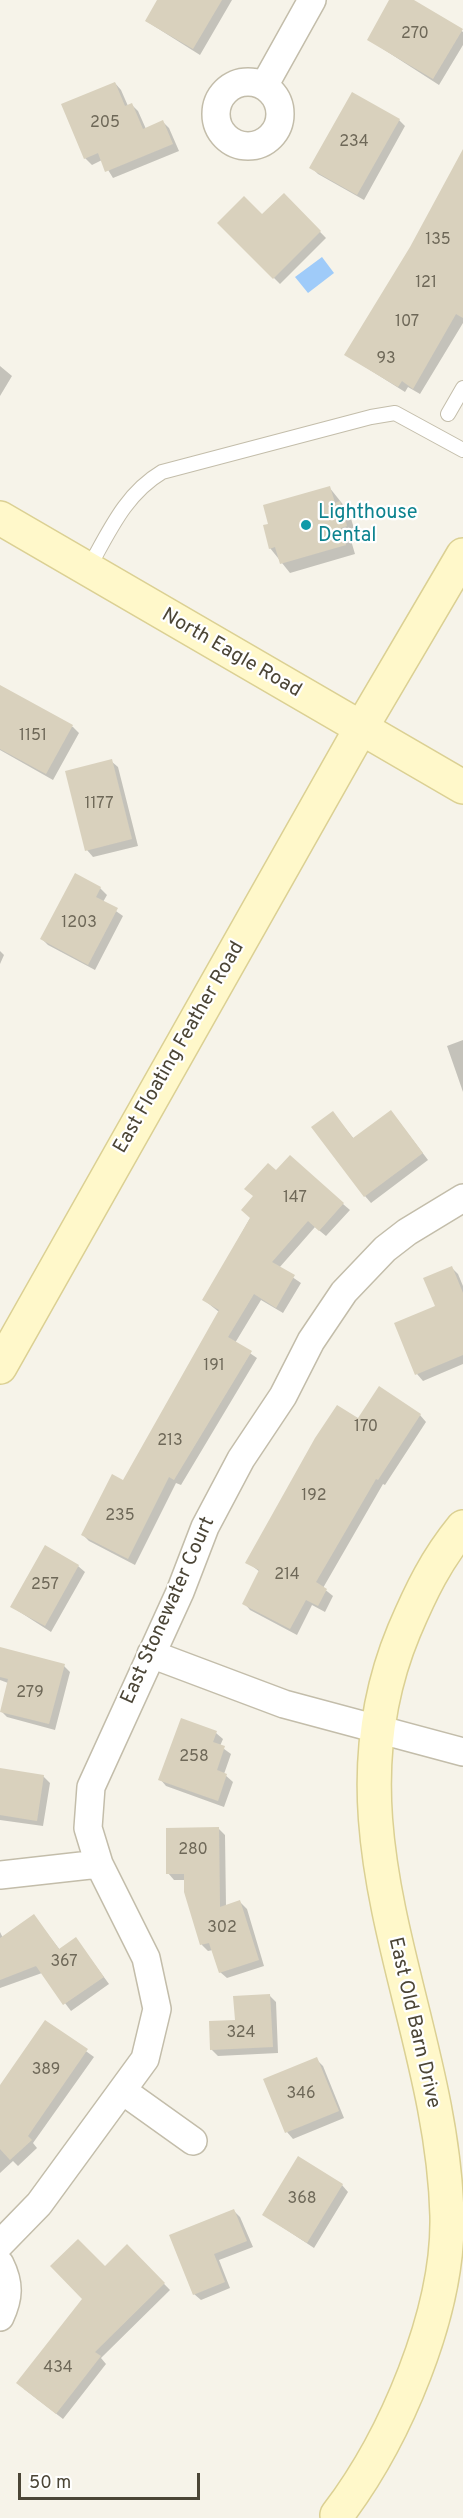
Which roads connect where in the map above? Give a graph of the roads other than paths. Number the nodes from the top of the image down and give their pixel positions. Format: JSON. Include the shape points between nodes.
{"nodes":[{"id":1,"x":312,"y":0,"type":"edge"},
{"id":2,"x":264,"y":86,"type":"dead end"},
{"id":3,"x":463,"y":388,"type":"edge"},
{"id":4,"x":448,"y":414,"type":"dead end"},
{"id":5,"x":463,"y":450,"type":"edge"},
{"id":6,"x":0,"y":518,"type":"edge"},
{"id":7,"x":463,"y":555,"type":"edge"},
{"id":8,"x":88,"y":570,"type":"junction"},
{"id":9,"x":360,"y":730,"type":"junction"},
{"id":10,"x":463,"y":787,"type":"edge"},
{"id":11,"x":463,"y":1198,"type":"edge"},
{"id":12,"x":0,"y":1366,"type":"edge"},
{"id":13,"x":463,"y":1527,"type":"edge"},
{"id":14,"x":152,"y":1654,"type":"junction"},
{"id":15,"x":377,"y":1729,"type":"junction"},
{"id":16,"x":463,"y":1752,"type":"edge"},
{"id":17,"x":99,"y":1864,"type":"junction"},
{"id":18,"x":0,"y":1875,"type":"edge"},
{"id":19,"x":123,"y":2091,"type":"junction"},
{"id":20,"x":193,"y":2141,"type":"dead end"},
{"id":21,"x":455,"y":2220,"type":"edge"},
{"id":22,"x":0,"y":2244,"type":"edge"},
{"id":23,"x":0,"y":2264,"type":"edge"},
{"id":24,"x":0,"y":2317,"type":"edge"},
{"id":25,"x":330,"y":2517,"type":"edge"}],
"edges":[{"from":1,"to":2,"type":"street"},
{"from":3,"to":4,"type":"lane"},
{"from":5,"to":8,"type":"lane","via":[[395,413],[162,472],[130,497]]},
{"from":6,"to":8,"type":"main road","name":"North Eagle Road"},
{"from":7,"to":9,"type":"main road","name":"East Floating Feather Road"},
{"from":8,"to":9,"type":"main road","name":"North Eagle Road"},
{"from":9,"to":10,"type":"main road","name":"North Eagle Road"},
{"from":9,"to":12,"type":"main road","name":"East Floating Feather Road"},
{"from":11,"to":14,"type":"street","name":"East Stonewater Court","via":[[385,1249],[344,1292],[221,1493]]},
{"from":13,"to":15,"type":"main road","name":"East Old Barn Drive","via":[[440,1555],[414,1606],[389,1672]]},
{"from":14,"to":15,"type":"street","via":[[284,1704]]},
{"from":14,"to":17,"type":"street","name":"East Stonewater Court","via":[[91,1787],[88,1828]]},
{"from":15,"to":16,"type":"street"},
{"from":15,"to":21,"type":"main road","name":"East Old Barn Drive","via":[[376,1850],[439,2130]]},
{"from":17,"to":18,"type":"street"},
{"from":17,"to":19,"type":"street","name":"East Stonewater Court","via":[[146,1958],[157,2009],[145,2059]]},
{"from":19,"to":20,"type":"street"},
{"from":19,"to":22,"type":"street","name":"East Stonewater Court","via":[[39,2204]]},
{"from":21,"to":25,"type":"main road","name":"East Old Barn Drive","via":[[419,2362],[370,2469]]},
{"from":23,"to":24,"type":"street","via":[[8,2279],[8,2300]]}]}
